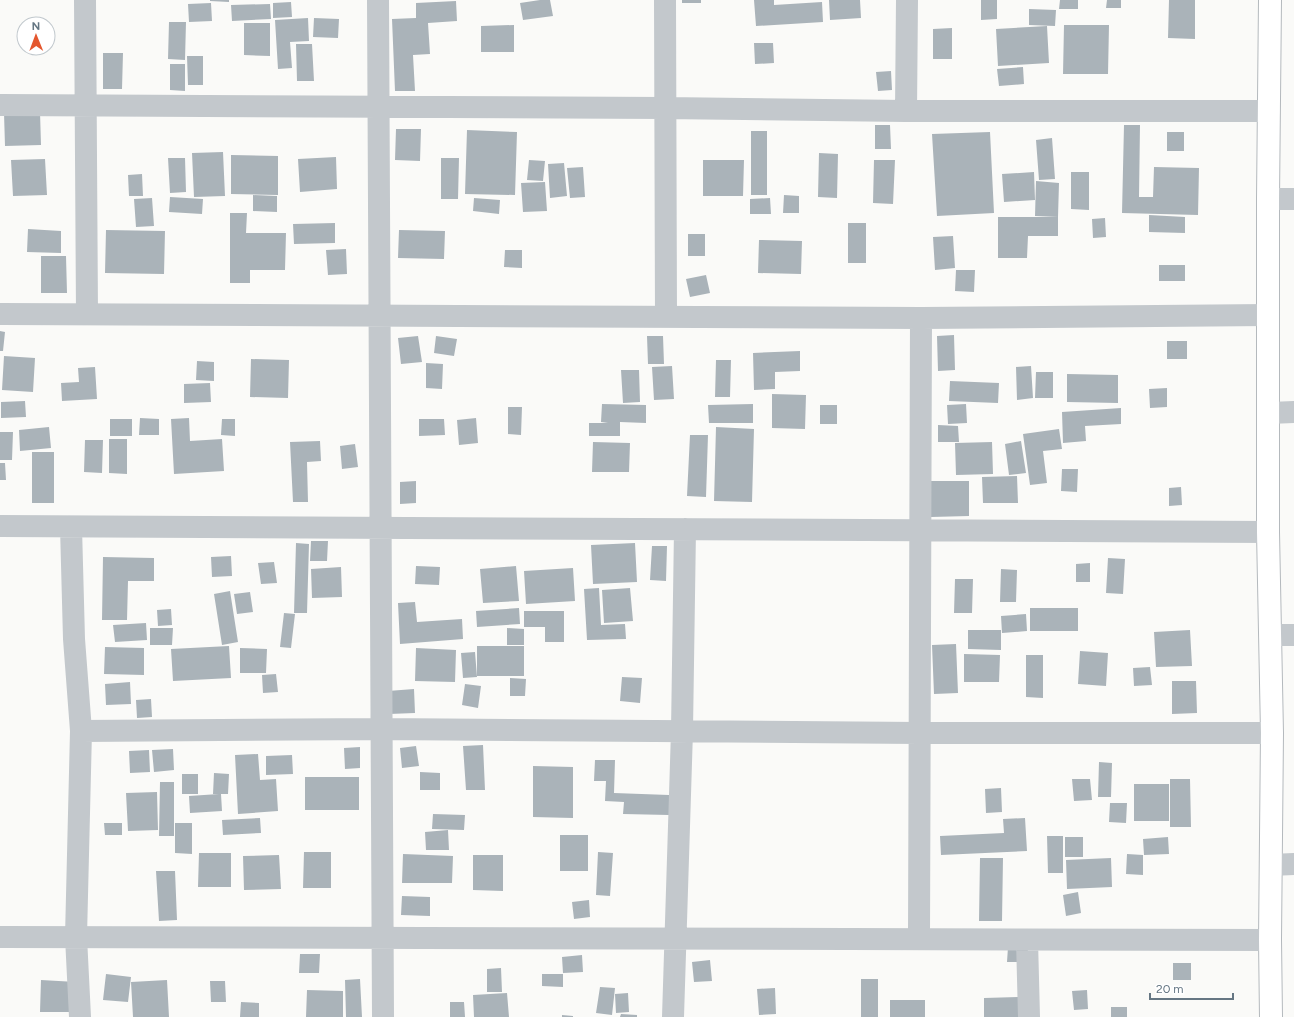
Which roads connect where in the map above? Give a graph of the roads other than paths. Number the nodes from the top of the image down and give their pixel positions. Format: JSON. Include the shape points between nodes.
{"nodes":[{"id":1,"x":85,"y":0,"type":"edge"},
{"id":2,"x":378,"y":0,"type":"edge"},
{"id":3,"x":665,"y":0,"type":"edge"},
{"id":4,"x":907,"y":0,"type":"edge"},
{"id":5,"x":1270,"y":0,"type":"edge"},
{"id":6,"x":0,"y":105,"type":"edge"},
{"id":7,"x":86,"y":106,"type":"junction"},
{"id":8,"x":378,"y":107,"type":"junction"},
{"id":9,"x":665,"y":108,"type":"junction"},
{"id":10,"x":906,"y":111,"type":"junction"},
{"id":11,"x":1269,"y":111,"type":"junction"},
{"id":12,"x":1268,"y":199,"type":"junction"},
{"id":13,"x":1294,"y":199,"type":"edge"},
{"id":14,"x":0,"y":314,"type":"edge"},
{"id":15,"x":87,"y":314,"type":"junction"},
{"id":16,"x":1268,"y":315,"type":"junction"},
{"id":17,"x":379,"y":316,"type":"junction"},
{"id":18,"x":666,"y":317,"type":"junction"},
{"id":19,"x":921,"y":318,"type":"junction"},
{"id":20,"x":1294,"y":412,"type":"edge"},
{"id":21,"x":1268,"y":413,"type":"junction"},
{"id":22,"x":0,"y":526,"type":"edge"},
{"id":23,"x":71,"y":526,"type":"junction"},
{"id":24,"x":380,"y":527,"type":"junction"},
{"id":25,"x":685,"y":529,"type":"junction"},
{"id":26,"x":920,"y":530,"type":"junction"},
{"id":27,"x":1268,"y":532,"type":"junction"},
{"id":28,"x":1270,"y":635,"type":"junction"},
{"id":29,"x":1294,"y":635,"type":"edge"},
{"id":30,"x":381,"y":729,"type":"junction"},
{"id":31,"x":81,"y":731,"type":"junction"},
{"id":32,"x":682,"y":731,"type":"junction"},
{"id":33,"x":920,"y":733,"type":"junction"},
{"id":34,"x":1272,"y":733,"type":"junction"},
{"id":35,"x":1294,"y":864,"type":"edge"},
{"id":36,"x":1271,"y":865,"type":"junction"},
{"id":37,"x":0,"y":937,"type":"edge"},
{"id":38,"x":76,"y":937,"type":"junction"},
{"id":39,"x":382,"y":938,"type":"junction"},
{"id":40,"x":675,"y":939,"type":"junction"},
{"id":41,"x":919,"y":939,"type":"junction"},
{"id":42,"x":1027,"y":940,"type":"junction"},
{"id":43,"x":1270,"y":940,"type":"junction"},
{"id":44,"x":80,"y":1017,"type":"edge"},
{"id":45,"x":383,"y":1017,"type":"edge"},
{"id":46,"x":673,"y":1017,"type":"edge"},
{"id":47,"x":1029,"y":1017,"type":"edge"},
{"id":48,"x":1271,"y":1017,"type":"edge"}],
"edges":[{"from":1,"to":7,"type":"street"},
{"from":2,"to":8,"type":"street"},
{"from":3,"to":9,"type":"street"},
{"from":4,"to":10,"type":"street"},
{"from":5,"to":11,"type":"highway"},
{"from":6,"to":7,"type":"street"},
{"from":7,"to":8,"type":"street"},
{"from":7,"to":15,"type":"street"},
{"from":8,"to":9,"type":"street"},
{"from":8,"to":17,"type":"street"},
{"from":9,"to":10,"type":"street"},
{"from":9,"to":18,"type":"street"},
{"from":10,"to":11,"type":"street"},
{"from":11,"to":12,"type":"highway"},
{"from":12,"to":13,"type":"street"},
{"from":12,"to":16,"type":"highway"},
{"from":14,"to":15,"type":"street"},
{"from":15,"to":17,"type":"street"},
{"from":16,"to":19,"type":"street"},
{"from":16,"to":21,"type":"highway"},
{"from":17,"to":18,"type":"street"},
{"from":17,"to":24,"type":"street"},
{"from":18,"to":19,"type":"street"},
{"from":19,"to":26,"type":"street"},
{"from":20,"to":21,"type":"street"},
{"from":21,"to":27,"type":"highway"},
{"from":22,"to":23,"type":"street"},
{"from":23,"to":24,"type":"street"},
{"from":23,"to":31,"type":"street","via":[[74,639]]},
{"from":24,"to":25,"type":"street"},
{"from":24,"to":30,"type":"street"},
{"from":25,"to":26,"type":"street"},
{"from":25,"to":32,"type":"street"},
{"from":26,"to":27,"type":"street"},
{"from":26,"to":33,"type":"street"},
{"from":27,"to":28,"type":"highway"},
{"from":28,"to":29,"type":"street"},
{"from":28,"to":34,"type":"highway"},
{"from":30,"to":31,"type":"street"},
{"from":30,"to":32,"type":"street"},
{"from":30,"to":39,"type":"street"},
{"from":31,"to":38,"type":"street"},
{"from":32,"to":33,"type":"street"},
{"from":32,"to":40,"type":"street"},
{"from":33,"to":34,"type":"street"},
{"from":33,"to":41,"type":"street"},
{"from":34,"to":36,"type":"highway"},
{"from":35,"to":36,"type":"street"},
{"from":36,"to":43,"type":"highway"},
{"from":37,"to":38,"type":"street"},
{"from":38,"to":39,"type":"street"},
{"from":38,"to":44,"type":"street"},
{"from":39,"to":40,"type":"street"},
{"from":39,"to":45,"type":"street"},
{"from":40,"to":41,"type":"street"},
{"from":40,"to":46,"type":"street"},
{"from":41,"to":42,"type":"street"},
{"from":42,"to":43,"type":"street"},
{"from":42,"to":47,"type":"street"},
{"from":43,"to":48,"type":"highway"}]}
